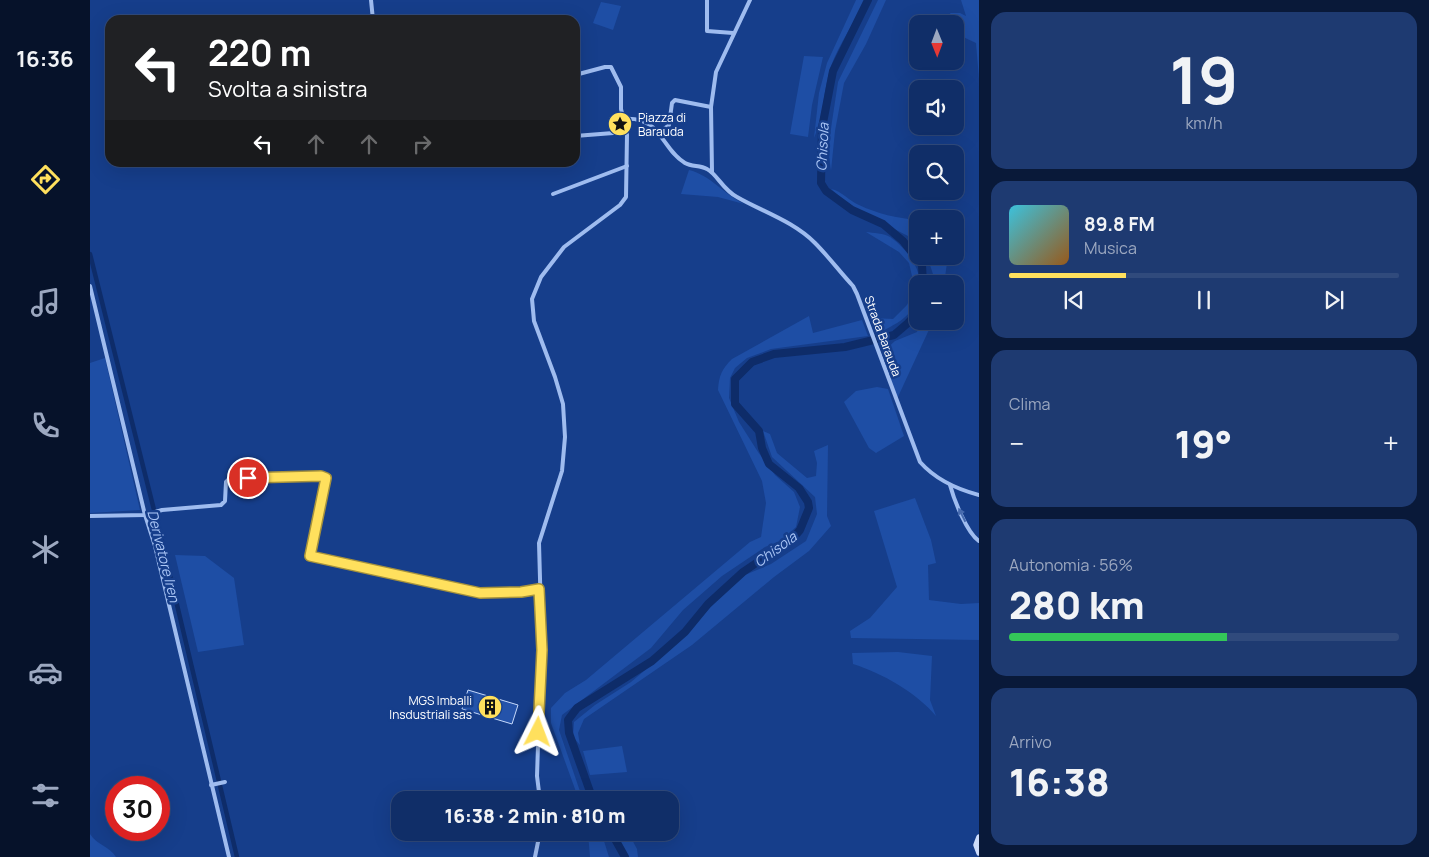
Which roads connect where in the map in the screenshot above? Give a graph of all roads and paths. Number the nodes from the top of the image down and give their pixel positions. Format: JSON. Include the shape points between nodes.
{"nodes":[{"id":1,"x":372,"y":0,"type":"edge"},
{"id":2,"x":707,"y":0,"type":"edge"},
{"id":3,"x":750,"y":0,"type":"edge"},
{"id":4,"x":373,"y":15,"type":"edge"},
{"id":5,"x":733,"y":33,"type":"junction"},
{"id":6,"x":580,"y":74,"type":"edge"},
{"id":7,"x":710,"y":107,"type":"junction"},
{"id":8,"x":623,"y":119,"type":"junction"},
{"id":9,"x":626,"y":132,"type":"junction"},
{"id":10,"x":660,"y":133,"type":"junction"},
{"id":11,"x":580,"y":136,"type":"edge"},
{"id":12,"x":627,"y":166,"type":"junction"},
{"id":13,"x":712,"y":172,"type":"junction"},
{"id":14,"x":553,"y":194,"type":"dead end"},
{"id":15,"x":90,"y":286,"type":"edge"},
{"id":16,"x":950,"y":485,"type":"junction"},
{"id":17,"x":979,"y":495,"type":"edge"},
{"id":18,"x":145,"y":514,"type":"junction"},
{"id":19,"x":90,"y":516,"type":"edge"},
{"id":20,"x":979,"y":542,"type":"edge"},
{"id":21,"x":539,"y":589,"type":"junction"},
{"id":22,"x":225,"y":782,"type":"dead end"},
{"id":23,"x":212,"y":785,"type":"junction"},
{"id":24,"x":539,"y":791,"type":"edge"},
{"id":25,"x":979,"y":837,"type":"edge"},
{"id":26,"x":538,"y":841,"type":"edge"},
{"id":27,"x":979,"y":853,"type":"edge"},
{"id":28,"x":229,"y":857,"type":"edge"},
{"id":29,"x":535,"y":857,"type":"edge"}],
"edges":[{"from":1,"to":4,"type":"street"},
{"from":2,"to":5,"type":"street","via":[[707,31]]},
{"from":3,"to":5,"type":"street"},
{"from":5,"to":7,"type":"street","via":[[716,72]]},
{"from":6,"to":8,"type":"street","via":[[611,67],[621,87]]},
{"from":7,"to":10,"type":"street","via":[[675,100],[669,125]]},
{"from":7,"to":13,"type":"street"},
{"from":8,"to":9,"type":"street"},
{"from":8,"to":10,"type":"street","via":[[639,120]]},
{"from":9,"to":11,"type":"street"},
{"from":9,"to":12,"type":"street"},
{"from":10,"to":13,"type":"street","via":[[681,160]]},
{"from":12,"to":14,"type":"street"},
{"from":12,"to":21,"type":"street","via":[[626,197],[564,247],[542,277],[532,299],[534,320],[563,404],[565,437],[562,471],[538,543]]},
{"from":13,"to":16,"type":"street","name":"Strada Barauda","via":[[736,197],[774,214],[814,242],[852,286],[920,462],[930,473]]},
{"from":15,"to":18,"type":"street"},
{"from":16,"to":17,"type":"street","name":"Strada Barauda"},
{"from":20,"to":16,"type":"street","one_way":true,"via":[[964,520]]},
{"from":18,"to":19,"type":"street"},
{"from":18,"to":21,"type":"street","via":[[221,505],[226,482],[230,479],[321,476],[326,478],[326,482],[310,556],[480,593]]},
{"from":18,"to":23,"type":"street"},
{"from":21,"to":24,"type":"street","via":[[542,650]]},
{"from":22,"to":23,"type":"street"},
{"from":23,"to":28,"type":"street"},
{"from":25,"to":27,"type":"main road","via":[[976,845]]},
{"from":26,"to":29,"type":"street"}]}
